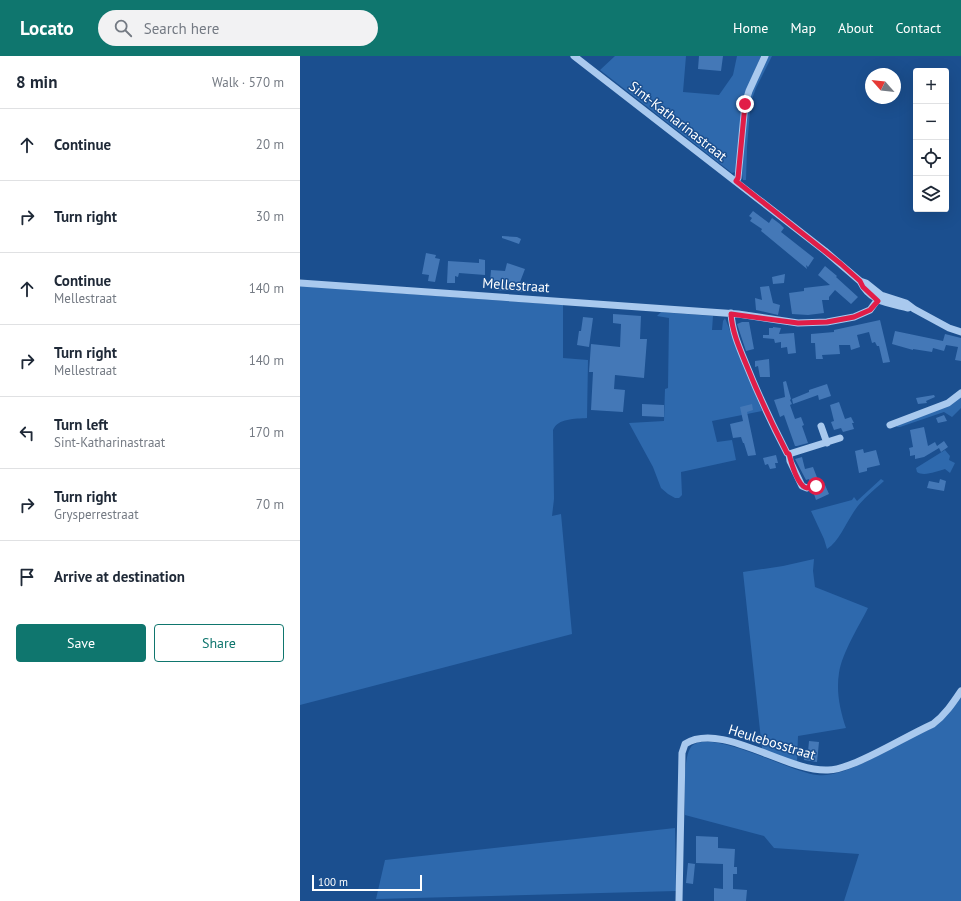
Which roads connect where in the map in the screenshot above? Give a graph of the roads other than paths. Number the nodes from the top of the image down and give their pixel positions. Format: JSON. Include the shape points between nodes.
{"nodes":[{"id":1,"x":574,"y":56,"type":"edge"},
{"id":2,"x":765,"y":56,"type":"edge"},
{"id":3,"x":736,"y":181,"type":"junction"},
{"id":4,"x":300,"y":283,"type":"edge"},
{"id":5,"x":879,"y":298,"type":"junction"},
{"id":6,"x":731,"y":314,"type":"junction"},
{"id":7,"x":961,"y":332,"type":"edge"},
{"id":8,"x":961,"y":393,"type":"edge"},
{"id":9,"x":890,"y":425,"type":"dead end"},
{"id":10,"x":821,"y":426,"type":"dead end"},
{"id":11,"x":840,"y":438,"type":"dead end"},
{"id":12,"x":827,"y":443,"type":"junction"},
{"id":13,"x":789,"y":454,"type":"junction"},
{"id":14,"x":816,"y":486,"type":"dead end"},
{"id":15,"x":961,"y":692,"type":"edge"},
{"id":16,"x":679,"y":901,"type":"edge"}],
"edges":[{"from":1,"to":3,"type":"street","name":"Sint-Katharinastraat"},
{"from":2,"to":3,"type":"street","via":[[745,104]]},
{"from":3,"to":5,"type":"street","name":"Sint-Katharinastraat","via":[[825,251],[860,281],[863,287]]},
{"from":4,"to":6,"type":"street","name":"Mellestraat"},
{"from":5,"to":6,"type":"street","name":"Mellestraat","via":[[870,310],[854,317],[827,322],[798,323]]},
{"from":5,"to":7,"type":"street","via":[[914,309]]},
{"from":6,"to":13,"type":"street","via":[[738,345],[760,399]]},
{"from":8,"to":9,"type":"street","via":[[948,403]]},
{"from":10,"to":12,"type":"street"},
{"from":11,"to":12,"type":"street"},
{"from":12,"to":13,"type":"street"},
{"from":13,"to":14,"type":"street","via":[[802,486]]},
{"from":15,"to":16,"type":"street","name":"Heulebosstraat","via":[[933,724],[840,768],[828,770],[794,765],[718,740],[697,739],[685,744],[682,760]]}]}
